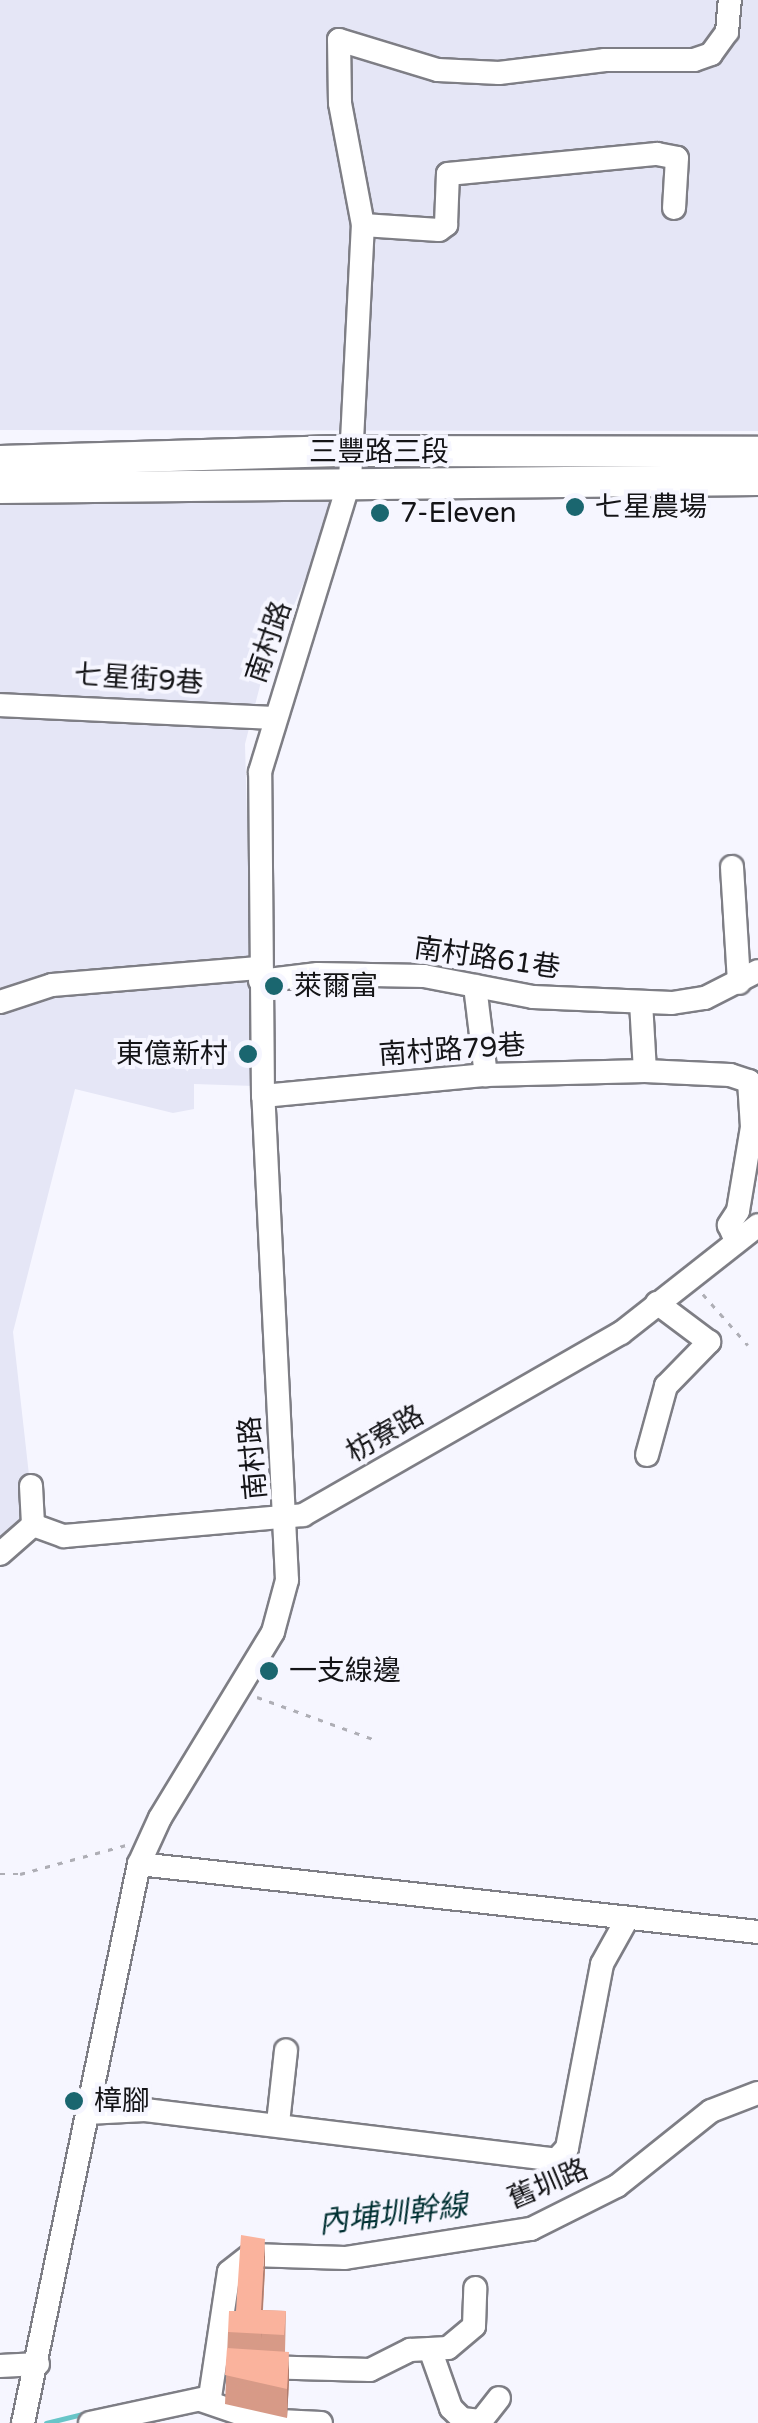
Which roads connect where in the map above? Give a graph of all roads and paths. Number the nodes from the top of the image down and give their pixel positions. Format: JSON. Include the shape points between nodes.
{"nodes":[{"id":1,"x":730,"y":0,"type":"edge"},
{"id":2,"x":674,"y":208,"type":"dead end"},
{"id":3,"x":363,"y":225,"type":"junction"},
{"id":4,"x":758,"y":452,"type":"edge"},
{"id":5,"x":0,"y":461,"type":"edge"},
{"id":6,"x":348,"y":466,"type":"junction"},
{"id":7,"x":758,"y":480,"type":"edge"},
{"id":8,"x":0,"y":488,"type":"edge"},
{"id":9,"x":0,"y":704,"type":"edge"},
{"id":10,"x":274,"y":718,"type":"junction"},
{"id":11,"x":732,"y":867,"type":"dead end"},
{"id":12,"x":260,"y":974,"type":"junction"},
{"id":13,"x":748,"y":977,"type":"edge"},
{"id":14,"x":475,"y":986,"type":"junction"},
{"id":15,"x":0,"y":1002,"type":"edge"},
{"id":16,"x":641,"y":1002,"type":"junction"},
{"id":17,"x":645,"y":1072,"type":"junction"},
{"id":18,"x":486,"y":1076,"type":"junction"},
{"id":19,"x":263,"y":1096,"type":"junction"},
{"id":20,"x":758,"y":1224,"type":"edge"},
{"id":21,"x":736,"y":1241,"type":"junction"},
{"id":22,"x":688,"y":1278,"type":"junction"},
{"id":23,"x":657,"y":1303,"type":"junction"},
{"id":24,"x":748,"y":1345,"type":"dead end"},
{"id":25,"x":647,"y":1455,"type":"dead end"},
{"id":26,"x":32,"y":1486,"type":"dead end"},
{"id":27,"x":288,"y":1518,"type":"junction"},
{"id":28,"x":33,"y":1525,"type":"junction"},
{"id":29,"x":0,"y":1554,"type":"edge"},
{"id":30,"x":240,"y":1691,"type":"junction"},
{"id":31,"x":373,"y":1739,"type":"dead end"},
{"id":32,"x":143,"y":1854,"type":"junction"},
{"id":33,"x":0,"y":1874,"type":"edge"},
{"id":34,"x":626,"y":1922,"type":"junction"},
{"id":35,"x":758,"y":1932,"type":"edge"},
{"id":36,"x":286,"y":2050,"type":"dead end"},
{"id":37,"x":758,"y":2093,"type":"edge"},
{"id":38,"x":87,"y":2113,"type":"junction"},
{"id":39,"x":278,"y":2123,"type":"junction"},
{"id":40,"x":474,"y":2288,"type":"dead end"},
{"id":41,"x":430,"y":2349,"type":"junction"},
{"id":42,"x":38,"y":2364,"type":"junction"},
{"id":43,"x":216,"y":2365,"type":"junction"},
{"id":44,"x":0,"y":2366,"type":"edge"},
{"id":45,"x":499,"y":2398,"type":"dead end"},
{"id":46,"x":202,"y":2400,"type":"junction"},
{"id":47,"x":23,"y":2423,"type":"edge"},
{"id":48,"x":90,"y":2423,"type":"edge"},
{"id":49,"x":321,"y":2423,"type":"edge"}],
"edges":[{"from":1,"to":3,"type":"street","name":"南村路","via":[[727,32],[710,54],[694,60],[606,60],[499,74],[438,70],[339,40],[340,103]]},
{"from":2,"to":3,"type":"street","via":[[677,158],[657,154],[448,174],[446,225],[438,230]]},
{"from":3,"to":6,"type":"street","name":"南村路"},
{"from":4,"to":6,"type":"main road","name":"三豐路三段"},
{"from":5,"to":6,"type":"main road","name":"三豐路三段"},
{"from":6,"to":7,"type":"main road","name":"三豐路三段"},
{"from":6,"to":8,"type":"main road","name":"三豐路三段"},
{"from":6,"to":10,"type":"street","name":"南村路"},
{"from":9,"to":10,"type":"street","name":"七星街9巷"},
{"from":10,"to":12,"type":"street","name":"南村路","via":[[260,772]]},
{"from":11,"to":13,"type":"street"},
{"from":12,"to":14,"type":"street","name":"南村路61巷","via":[[353,974]]},
{"from":12,"to":15,"type":"street","name":"南村路61巷","via":[[52,985]]},
{"from":12,"to":19,"type":"street","name":"南村路"},
{"from":13,"to":16,"type":"street","name":"南村路61巷","via":[[705,998]]},
{"from":14,"to":16,"type":"street","name":"南村路61巷","via":[[533,997]]},
{"from":14,"to":18,"type":"street"},
{"from":16,"to":17,"type":"street"},
{"from":17,"to":18,"type":"street","name":"南村路79巷"},
{"from":17,"to":21,"type":"street","name":"南村路79巷","via":[[730,1074],[749,1082],[752,1126],[738,1211],[729,1225]]},
{"from":18,"to":19,"type":"street","name":"南村路79巷"},
{"from":19,"to":27,"type":"street","name":"南村路"},
{"from":20,"to":21,"type":"street","name":"枋寮路"},
{"from":21,"to":22,"type":"street","name":"枋寮路"},
{"from":22,"to":23,"type":"street","name":"枋寮路"},
{"from":22,"to":24,"type":"path"},
{"from":23,"to":25,"type":"street","via":[[709,1342],[666,1386]]},
{"from":23,"to":27,"type":"street","name":"枋寮路","via":[[622,1333]]},
{"from":26,"to":28,"type":"street"},
{"from":27,"to":28,"type":"street","name":"枋寮路","via":[[64,1536]]},
{"from":27,"to":30,"type":"street","name":"南村路","via":[[287,1580],[274,1632]]},
{"from":28,"to":29,"type":"street"},
{"from":30,"to":31,"type":"path"},
{"from":30,"to":32,"type":"street","name":"南村路"},
{"from":32,"to":33,"type":"path","via":[[102,1847],[20,1874]]},
{"from":32,"to":34,"type":"street"},
{"from":32,"to":38,"type":"street","name":"南村路"},
{"from":34,"to":35,"type":"street"},
{"from":34,"to":39,"type":"street","name":"舊圳路","via":[[602,1964],[567,2148],[556,2160]]},
{"from":36,"to":39,"type":"street"},
{"from":37,"to":43,"type":"street","name":"舊圳路","via":[[711,2111],[618,2186],[531,2229],[346,2258],[251,2254],[228,2272]]},
{"from":38,"to":39,"type":"street","name":"舊圳路","via":[[145,2110]]},
{"from":38,"to":42,"type":"street","name":"南村路"},
{"from":40,"to":41,"type":"street","via":[[474,2326],[448,2348]]},
{"from":41,"to":43,"type":"street","via":[[410,2350],[370,2370]]},
{"from":41,"to":45,"type":"street","via":[[451,2408],[462,2419],[481,2422]]},
{"from":42,"to":44,"type":"street"},
{"from":42,"to":47,"type":"street","name":"南村路"},
{"from":43,"to":46,"type":"street","name":"舊圳路","via":[[210,2397]]},
{"from":46,"to":48,"type":"street"},
{"from":46,"to":49,"type":"street","via":[[259,2420]]}]}
